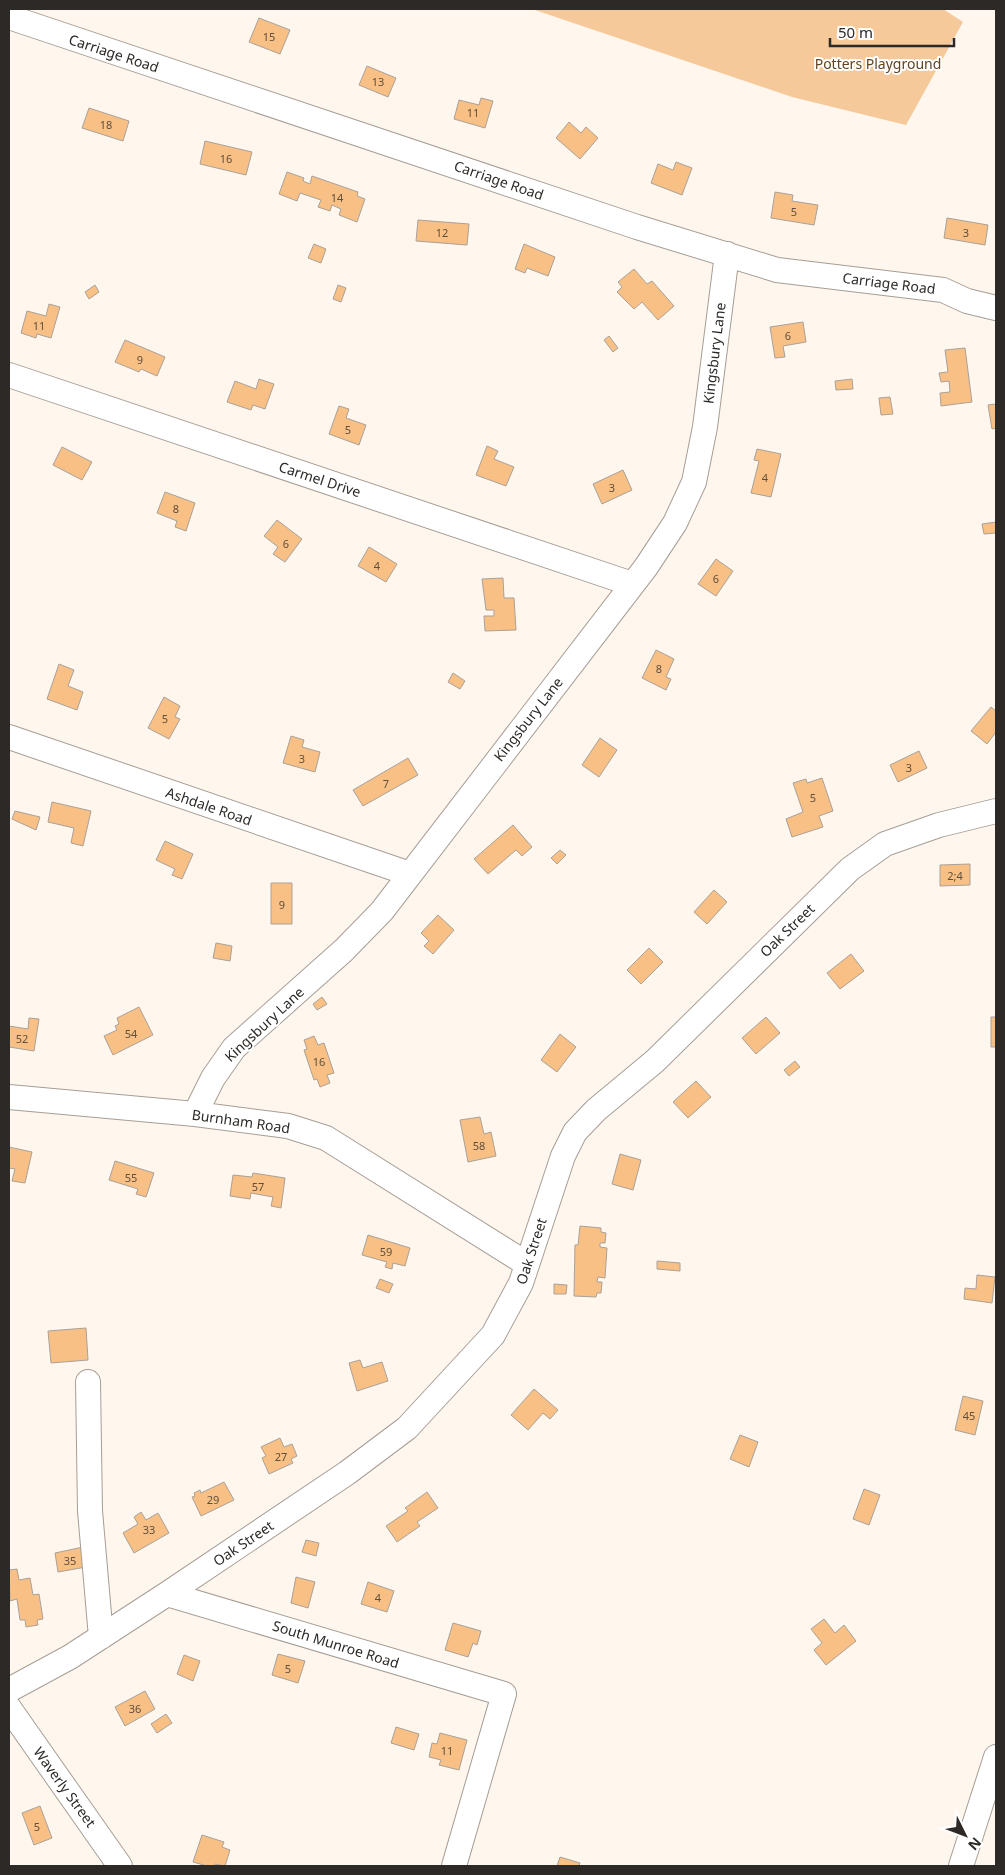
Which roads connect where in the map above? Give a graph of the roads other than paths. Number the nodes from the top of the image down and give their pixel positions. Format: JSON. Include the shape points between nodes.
{"nodes":[{"id":1,"x":9,"y":17,"type":"edge"},
{"id":2,"x":727,"y":254,"type":"junction"},
{"id":3,"x":996,"y":308,"type":"edge"},
{"id":4,"x":9,"y":375,"type":"edge"},
{"id":5,"x":632,"y":584,"type":"junction"},
{"id":6,"x":9,"y":737,"type":"edge"},
{"id":7,"x":996,"y":811,"type":"edge"},
{"id":8,"x":410,"y":874,"type":"junction"},
{"id":9,"x":9,"y":1097,"type":"edge"},
{"id":10,"x":195,"y":1114,"type":"junction"},
{"id":11,"x":528,"y":1264,"type":"junction"},
{"id":12,"x":88,"y":1382,"type":"dead end"},
{"id":13,"x":167,"y":1594,"type":"junction"},
{"id":14,"x":102,"y":1637,"type":"junction"},
{"id":15,"x":9,"y":1690,"type":"edge"},
{"id":16,"x":9,"y":1708,"type":"edge"},
{"id":17,"x":996,"y":1757,"type":"edge"},
{"id":18,"x":120,"y":1866,"type":"edge"},
{"id":19,"x":454,"y":1866,"type":"edge"},
{"id":20,"x":961,"y":1866,"type":"edge"}],
"edges":[{"from":1,"to":2,"type":"street","name":"Carriage Road","via":[[637,227]]},
{"from":2,"to":3,"type":"street","name":"Carriage Road","via":[[777,270],[943,290],[967,301]]},
{"from":2,"to":5,"type":"street","name":"Kingsbury Lane","via":[[705,427],[694,482],[675,523]]},
{"from":4,"to":5,"type":"street","name":"Carmel Drive"},
{"from":5,"to":8,"type":"street","name":"Kingsbury Lane"},
{"from":6,"to":8,"type":"street","name":"Ashdale Road"},
{"from":7,"to":11,"type":"street","name":"Oak Street","via":[[940,825],[885,844],[871,854],[793,924],[655,1061],[596,1110],[575,1132],[563,1156]]},
{"from":8,"to":10,"type":"street","name":"Kingsbury Lane","via":[[382,911],[344,950],[234,1048],[213,1078]]},
{"from":9,"to":10,"type":"street","name":"Burnham Road"},
{"from":10,"to":11,"type":"street","name":"Burnham Road","via":[[288,1126],[326,1138]]},
{"from":11,"to":13,"type":"street","name":"Oak Street","via":[[494,1335],[407,1428],[347,1473]]},
{"from":12,"to":14,"type":"street","via":[[90,1511]]},
{"from":13,"to":14,"type":"street","name":"Oak Street"},
{"from":13,"to":19,"type":"street","name":"South Munroe Road","via":[[504,1694]]},
{"from":14,"to":15,"type":"street","name":"Oak Street"},
{"from":16,"to":18,"type":"street","name":"Waverly Street"},
{"from":17,"to":20,"type":"street"}]}
